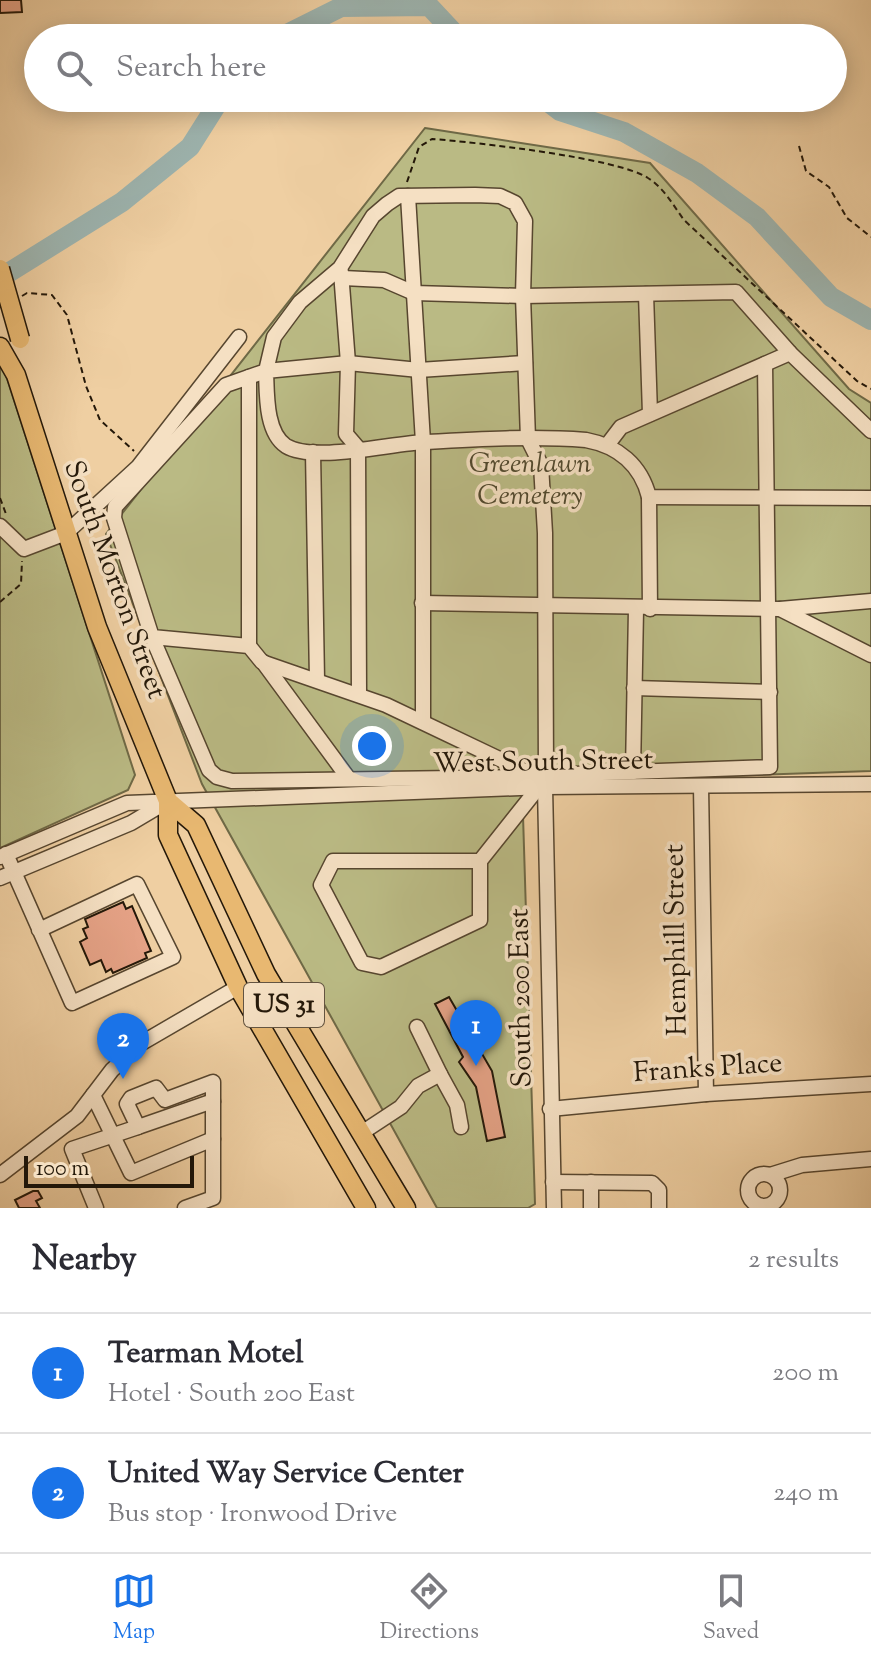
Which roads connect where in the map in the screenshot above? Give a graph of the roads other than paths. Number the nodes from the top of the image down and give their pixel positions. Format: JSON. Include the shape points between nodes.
{"nodes":[{"id":1,"x":404,"y":196,"type":"junction"},
{"id":2,"x":0,"y":269,"type":"edge"},
{"id":3,"x":341,"y":273,"type":"junction"},
{"id":4,"x":414,"y":293,"type":"junction"},
{"id":5,"x":646,"y":294,"type":"junction"},
{"id":6,"x":523,"y":296,"type":"junction"},
{"id":7,"x":239,"y":337,"type":"dead end"},
{"id":8,"x":0,"y":347,"type":"edge"},
{"id":9,"x":790,"y":353,"type":"junction"},
{"id":10,"x":348,"y":363,"type":"junction"},
{"id":11,"x":525,"y":363,"type":"junction"},
{"id":12,"x":765,"y":364,"type":"junction"},
{"id":13,"x":419,"y":370,"type":"junction"},
{"id":14,"x":266,"y":371,"type":"junction"},
{"id":15,"x":16,"y":375,"type":"junction"},
{"id":16,"x":249,"y":377,"type":"junction"},
{"id":17,"x":650,"y":414,"type":"junction"},
{"id":18,"x":871,"y":431,"type":"edge"},
{"id":19,"x":528,"y":439,"type":"junction"},
{"id":20,"x":423,"y":442,"type":"junction"},
{"id":21,"x":608,"y":444,"type":"junction"},
{"id":22,"x":358,"y":448,"type":"junction"},
{"id":23,"x":313,"y":452,"type":"junction"},
{"id":24,"x":768,"y":495,"type":"junction"},
{"id":25,"x":649,"y":497,"type":"junction"},
{"id":26,"x":871,"y":498,"type":"edge"},
{"id":27,"x":0,"y":526,"type":"edge"},
{"id":28,"x":66,"y":533,"type":"junction"},
{"id":29,"x":871,"y":601,"type":"edge"},
{"id":30,"x":422,"y":603,"type":"junction"},
{"id":31,"x":545,"y":606,"type":"junction"},
{"id":32,"x":643,"y":609,"type":"junction"},
{"id":33,"x":775,"y":610,"type":"junction"},
{"id":34,"x":152,"y":637,"type":"junction"},
{"id":35,"x":249,"y":646,"type":"junction"},
{"id":36,"x":871,"y":655,"type":"edge"},
{"id":37,"x":262,"y":662,"type":"junction"},
{"id":38,"x":317,"y":680,"type":"junction"},
{"id":39,"x":634,"y":688,"type":"junction"},
{"id":40,"x":770,"y":692,"type":"junction"},
{"id":41,"x":359,"y":694,"type":"junction"},
{"id":42,"x":423,"y":722,"type":"junction"},
{"id":43,"x":633,"y":772,"type":"junction"},
{"id":44,"x":349,"y":779,"type":"junction"},
{"id":45,"x":541,"y":782,"type":"junction"},
{"id":46,"x":871,"y":784,"type":"edge"},
{"id":47,"x":701,"y":786,"type":"junction"},
{"id":48,"x":168,"y":801,"type":"junction"},
{"id":49,"x":69,"y":828,"type":"junction"},
{"id":50,"x":76,"y":845,"type":"junction"},
{"id":51,"x":3,"y":856,"type":"edge"},
{"id":52,"x":480,"y":861,"type":"junction"},
{"id":53,"x":7,"y":875,"type":"edge"},
{"id":54,"x":39,"y":930,"type":"junction"},
{"id":55,"x":238,"y":987,"type":"junction"},
{"id":56,"x":417,"y":1027,"type":"dead end"},
{"id":57,"x":440,"y":1074,"type":"junction"},
{"id":58,"x":871,"y":1084,"type":"edge"},
{"id":59,"x":706,"y":1094,"type":"junction"},
{"id":60,"x":93,"y":1095,"type":"junction"},
{"id":61,"x":213,"y":1101,"type":"junction"},
{"id":62,"x":550,"y":1109,"type":"junction"},
{"id":63,"x":138,"y":1127,"type":"junction"},
{"id":64,"x":461,"y":1127,"type":"dead end"},
{"id":65,"x":363,"y":1132,"type":"junction"},
{"id":66,"x":113,"y":1136,"type":"junction"},
{"id":67,"x":213,"y":1139,"type":"junction"},
{"id":68,"x":332,"y":1152,"type":"junction"},
{"id":69,"x":871,"y":1159,"type":"edge"},
{"id":70,"x":0,"y":1175,"type":"edge"},
{"id":71,"x":770,"y":1175,"type":"dead end"},
{"id":72,"x":553,"y":1182,"type":"junction"},
{"id":73,"x":591,"y":1182,"type":"junction"},
{"id":74,"x":96,"y":1208,"type":"edge"},
{"id":75,"x":185,"y":1208,"type":"edge"},
{"id":76,"x":366,"y":1208,"type":"edge"},
{"id":77,"x":406,"y":1208,"type":"edge"},
{"id":78,"x":554,"y":1208,"type":"edge"},
{"id":79,"x":591,"y":1208,"type":"edge"},
{"id":80,"x":659,"y":1208,"type":"edge"}],
"edges":[{"from":1,"to":3,"type":"street","via":[[373,216]]},
{"from":1,"to":4,"type":"street"},
{"from":1,"to":6,"type":"street","name":"South 200 East","via":[[500,196],[515,203],[525,221]]},
{"from":2,"to":15,"type":"main road","name":"South Morton Street","number":"US 31","bridge":true,"via":[[20,339]]},
{"from":3,"to":4,"type":"street","via":[[384,280]]},
{"from":3,"to":10,"type":"street"},
{"from":3,"to":14,"type":"street","via":[[300,302],[274,337]]},
{"from":4,"to":6,"type":"street"},
{"from":4,"to":13,"type":"street"},
{"from":5,"to":6,"type":"street"},
{"from":5,"to":9,"type":"street","via":[[736,292]]},
{"from":5,"to":17,"type":"street"},
{"from":6,"to":11,"type":"street","name":"South 200 East"},
{"from":7,"to":28,"type":"street","via":[[144,459]]},
{"from":8,"to":15,"type":"main road","name":"South Morton Street","number":"US 31"},
{"from":9,"to":12,"type":"street"},
{"from":9,"to":18,"type":"street"},
{"from":10,"to":13,"type":"street"},
{"from":10,"to":14,"type":"street"},
{"from":10,"to":22,"type":"street","via":[[346,434]]},
{"from":11,"to":13,"type":"street"},
{"from":11,"to":19,"type":"street","name":"South 200 East"},
{"from":12,"to":17,"type":"street"},
{"from":12,"to":24,"type":"street"},
{"from":13,"to":20,"type":"street"},
{"from":14,"to":16,"type":"street"},
{"from":14,"to":23,"type":"street","via":[[278,440]]},
{"from":15,"to":28,"type":"main road","name":"South Morton Street","number":"US 31"},
{"from":16,"to":34,"type":"street","via":[[226,385],[115,507]]},
{"from":16,"to":35,"type":"street"},
{"from":17,"to":21,"type":"street","via":[[621,427]]},
{"from":19,"to":20,"type":"street"},
{"from":19,"to":21,"type":"street"},
{"from":19,"to":31,"type":"street","name":"South 200 East","via":[[543,482]]},
{"from":20,"to":22,"type":"street"},
{"from":20,"to":30,"type":"street"},
{"from":21,"to":25,"type":"street","via":[[637,468]]},
{"from":22,"to":23,"type":"street"},
{"from":22,"to":41,"type":"street"},
{"from":23,"to":38,"type":"street"},
{"from":24,"to":25,"type":"street"},
{"from":24,"to":26,"type":"street"},
{"from":24,"to":33,"type":"street"},
{"from":25,"to":32,"type":"street"},
{"from":27,"to":28,"type":"street","via":[[24,549]]},
{"from":28,"to":48,"type":"main road","name":"South Morton Street","number":"US 31","via":[[112,666]]},
{"from":29,"to":33,"type":"street"},
{"from":30,"to":31,"type":"street"},
{"from":30,"to":42,"type":"street"},
{"from":31,"to":32,"type":"street"},
{"from":31,"to":45,"type":"street","name":"South 200 East"},
{"from":32,"to":33,"type":"street"},
{"from":32,"to":39,"type":"street"},
{"from":33,"to":36,"type":"street"},
{"from":33,"to":40,"type":"street"},
{"from":34,"to":35,"type":"street"},
{"from":34,"to":44,"type":"street","via":[[209,770],[217,777]]},
{"from":35,"to":37,"type":"street"},
{"from":37,"to":38,"type":"street"},
{"from":37,"to":44,"type":"street"},
{"from":38,"to":41,"type":"street"},
{"from":39,"to":40,"type":"street"},
{"from":39,"to":43,"type":"street"},
{"from":40,"to":43,"type":"street","via":[[770,767]]},
{"from":41,"to":42,"type":"street"},
{"from":42,"to":45,"type":"street"},
{"from":43,"to":45,"type":"street"},
{"from":44,"to":45,"type":"street"},
{"from":45,"to":47,"type":"street","name":"West South Street"},
{"from":45,"to":48,"type":"street","name":"West South Street"},
{"from":45,"to":52,"type":"street"},
{"from":45,"to":62,"type":"street","name":"South 200 East"},
{"from":46,"to":47,"type":"street","name":"West South Street"},
{"from":47,"to":59,"type":"street","name":"Hemphill Street"},
{"from":48,"to":49,"type":"street","name":"West South Street","via":[[127,803]]},
{"from":48,"to":50,"type":"street"},
{"from":48,"to":55,"type":"main road","number":"US 31","via":[[168,835]]},
{"from":48,"to":65,"type":"main road","number":"US 31","via":[[196,825],[266,974]]},
{"from":49,"to":50,"type":"street"},
{"from":49,"to":51,"type":"street","name":"West South Street"},
{"from":50,"to":53,"type":"street"},
{"from":51,"to":53,"type":"street"},
{"from":52,"to":52,"type":"street","via":[[333,861],[321,885],[362,963],[381,967],[480,920]]},
{"from":53,"to":54,"type":"street"},
{"from":54,"to":54,"type":"street","via":[[72,1003],[173,957],[137,884]]},
{"from":55,"to":60,"type":"street","via":[[140,1044]]},
{"from":55,"to":68,"type":"main road","number":"US 31"},
{"from":56,"to":57,"type":"street"},
{"from":57,"to":64,"type":"street","via":[[457,1105]]},
{"from":57,"to":65,"type":"street"},
{"from":58,"to":59,"type":"street","name":"Franks Place"},
{"from":59,"to":62,"type":"street","name":"Franks Place"},
{"from":60,"to":66,"type":"street"},
{"from":60,"to":70,"type":"street","via":[[77,1116]]},
{"from":61,"to":63,"type":"street"},
{"from":61,"to":63,"type":"street","via":[[213,1082],[165,1100],[156,1088],[127,1104]]},
{"from":61,"to":67,"type":"street"},
{"from":62,"to":72,"type":"street","name":"South 200 East"},
{"from":63,"to":66,"type":"street"},
{"from":65,"to":68,"type":"main road"},
{"from":65,"to":77,"type":"main road","number":"US 31"},
{"from":66,"to":67,"type":"street","via":[[131,1173]]},
{"from":66,"to":74,"type":"street","via":[[72,1149]]},
{"from":67,"to":75,"type":"street","via":[[213,1198]]},
{"from":68,"to":76,"type":"main road","number":"US 31"},
{"from":69,"to":71,"type":"street","via":[[802,1165]]},
{"from":72,"to":73,"type":"street"},
{"from":72,"to":78,"type":"street","name":"South 200 East"},
{"from":73,"to":79,"type":"street"},
{"from":73,"to":80,"type":"street","via":[[652,1183],[659,1190]]}]}
